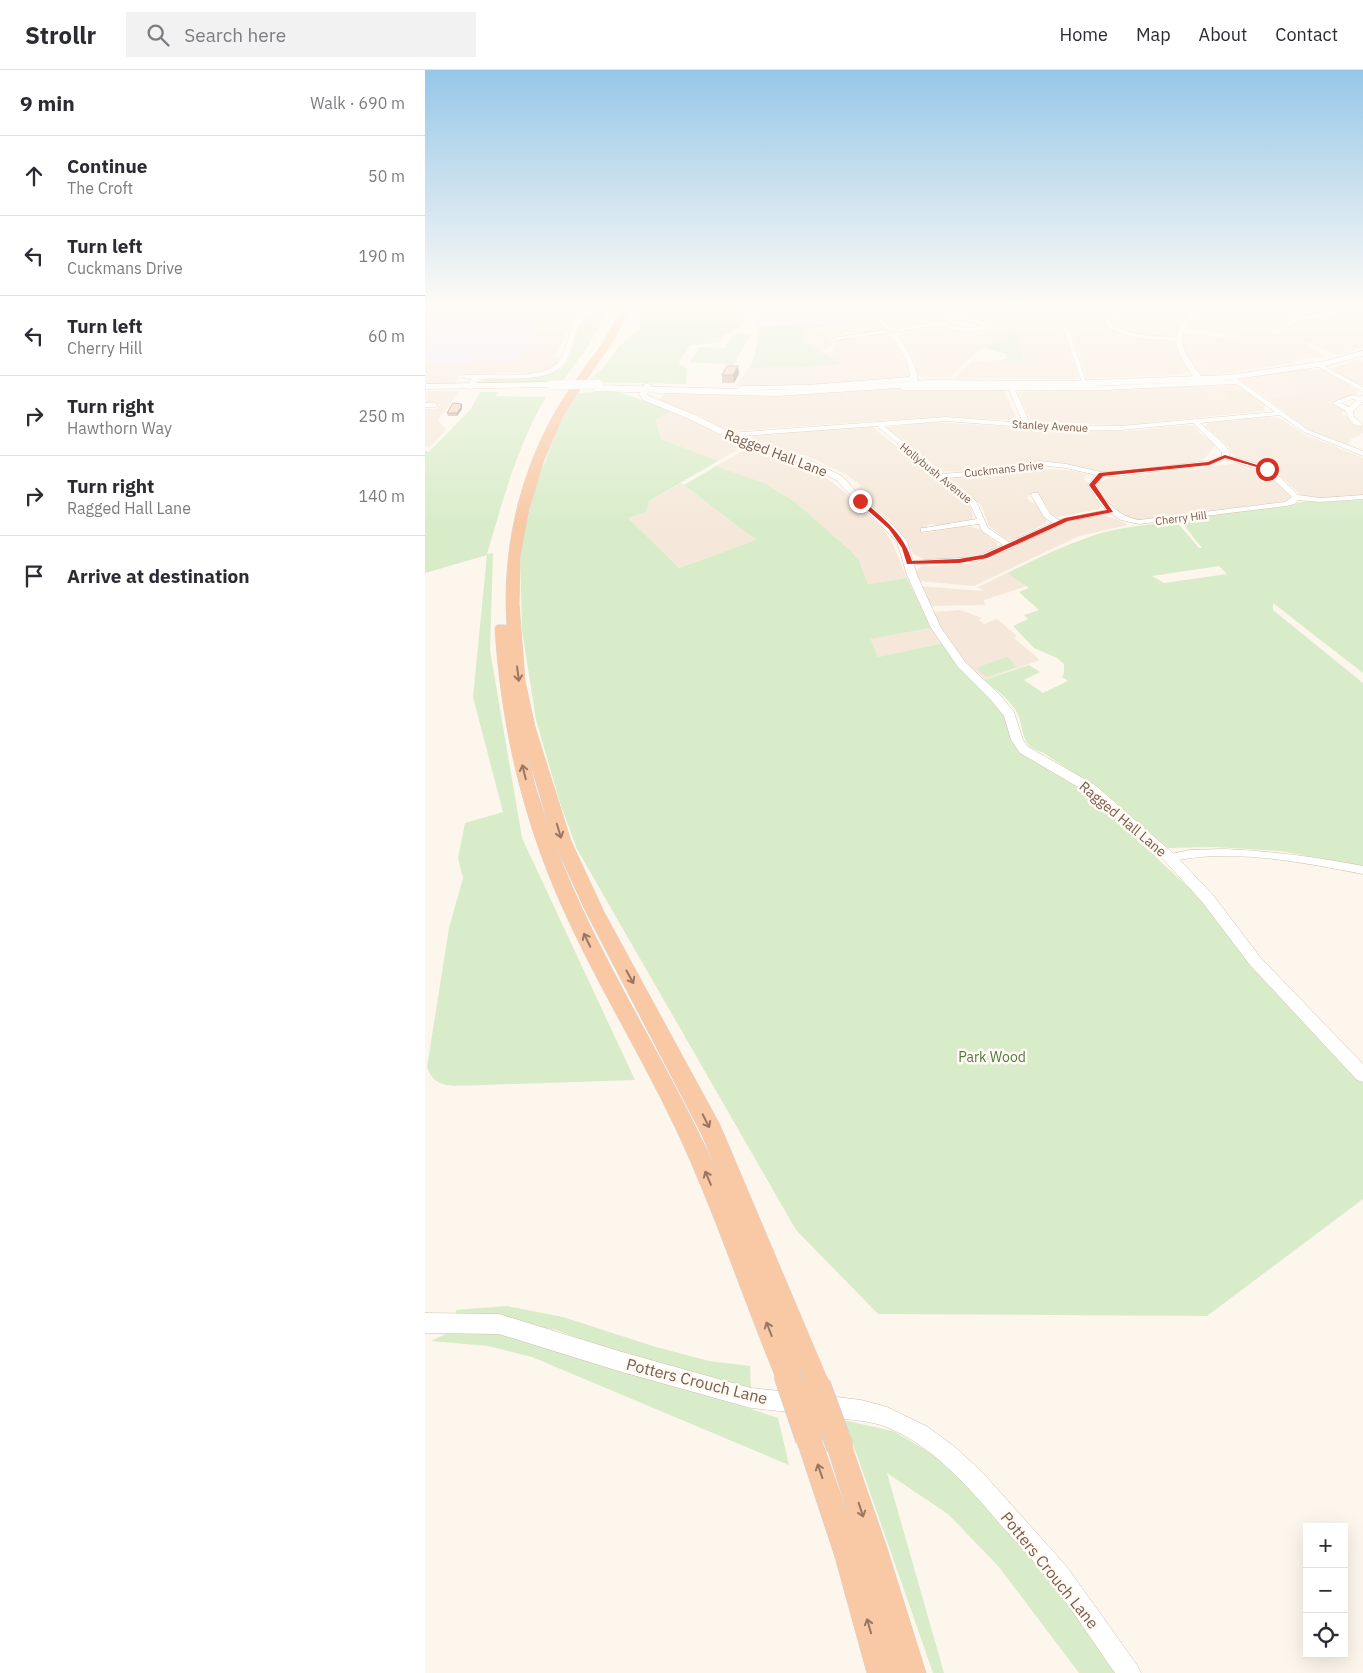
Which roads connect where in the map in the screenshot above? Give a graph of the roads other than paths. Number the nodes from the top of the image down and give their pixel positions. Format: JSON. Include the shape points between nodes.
{"nodes":[{"id":1,"x":467,"y":379,"type":"edge"},
{"id":2,"x":506,"y":379,"type":"edge"},
{"id":3,"x":574,"y":379,"type":"edge"},
{"id":4,"x":581,"y":379,"type":"edge"},
{"id":5,"x":914,"y":379,"type":"edge"},
{"id":6,"x":1084,"y":379,"type":"edge"},
{"id":7,"x":1181,"y":379,"type":"edge"},
{"id":8,"x":1202,"y":379,"type":"edge"},
{"id":9,"x":1241,"y":379,"type":"edge"},
{"id":10,"x":1343,"y":379,"type":"edge"},
{"id":11,"x":1235,"y":380,"type":"junction"},
{"id":12,"x":915,"y":382,"type":"junction"},
{"id":13,"x":1085,"y":383,"type":"junction"},
{"id":14,"x":472,"y":384,"type":"junction"},
{"id":15,"x":898,"y":384,"type":"junction"},
{"id":16,"x":1009,"y":386,"type":"junction"},
{"id":17,"x":425,"y":387,"type":"edge"},
{"id":18,"x":647,"y":387,"type":"junction"},
{"id":19,"x":1363,"y":390,"type":"edge"},
{"id":20,"x":735,"y":392,"type":"junction"},
{"id":21,"x":1362,"y":398,"type":"edge"},
{"id":22,"x":425,"y":405,"type":"edge"},
{"id":23,"x":435,"y":405,"type":"dead end"},
{"id":24,"x":1349,"y":410,"type":"junction"},
{"id":25,"x":1281,"y":413,"type":"junction"},
{"id":26,"x":1195,"y":421,"type":"junction"},
{"id":27,"x":877,"y":423,"type":"junction"},
{"id":28,"x":1027,"y":425,"type":"junction"},
{"id":29,"x":1360,"y":425,"type":"dead end"},
{"id":30,"x":729,"y":436,"type":"junction"},
{"id":31,"x":1363,"y":454,"type":"edge"},
{"id":32,"x":1225,"y":457,"type":"junction"},
{"id":33,"x":1101,"y":474,"type":"junction"},
{"id":34,"x":940,"y":476,"type":"junction"},
{"id":35,"x":1035,"y":495,"type":"dead end"},
{"id":36,"x":1296,"y":497,"type":"junction"},
{"id":37,"x":1363,"y":497,"type":"edge"},
{"id":38,"x":1111,"y":511,"type":"junction"},
{"id":39,"x":980,"y":521,"type":"junction"},
{"id":40,"x":1058,"y":523,"type":"junction"},
{"id":41,"x":924,"y":530,"type":"dead end"},
{"id":42,"x":1010,"y":546,"type":"junction"},
{"id":43,"x":909,"y":563,"type":"junction"},
{"id":44,"x":1170,"y":858,"type":"junction"},
{"id":45,"x":1363,"y":870,"type":"edge"},
{"id":46,"x":1363,"y":1075,"type":"edge"},
{"id":47,"x":425,"y":1323,"type":"edge"},
{"id":48,"x":883,"y":1673,"type":"edge"},
{"id":49,"x":911,"y":1673,"type":"edge"},
{"id":50,"x":1129,"y":1673,"type":"edge"}],
"edges":[{"from":1,"to":14,"type":"street"},
{"from":2,"to":14,"type":"street"},
{"from":48,"to":3,"type":"highway","one_way":true,"bridge":true,"via":[[849,1557],[787,1374],[696,1150],[587,940],[546,844],[525,778],[503,670],[504,558],[518,489],[536,441]]},
{"from":4,"to":49,"type":"highway","one_way":true,"bridge":true,"via":[[558,416],[538,460],[523,508],[514,556],[512,604],[518,681],[527,727],[562,841],[595,912],[712,1132],[817,1385],[873,1548]]},
{"from":5,"to":12,"type":"street"},
{"from":6,"to":13,"type":"street"},
{"from":7,"to":13,"type":"main road"},
{"from":8,"to":11,"type":"main road"},
{"from":9,"to":11,"type":"main road"},
{"from":10,"to":19,"type":"street"},
{"from":11,"to":16,"type":"street","via":[[1112,387]]},
{"from":11,"to":25,"type":"street"},
{"from":12,"to":15,"type":"main road"},
{"from":12,"to":16,"type":"main road"},
{"from":12,"to":20,"type":"street","via":[[741,388]]},
{"from":13,"to":16,"type":"main road"},
{"from":14,"to":17,"type":"main road"},
{"from":14,"to":18,"type":"main road","bridge":true},
{"from":15,"to":16,"type":"street","via":[[903,388]]},
{"from":15,"to":20,"type":"main road","via":[[777,393]]},
{"from":16,"to":28,"type":"street"},
{"from":18,"to":20,"type":"main road"},
{"from":18,"to":30,"type":"street","name":"Ragged Hall Lane","via":[[643,394],[646,398]]},
{"from":21,"to":24,"type":"street"},
{"from":21,"to":24,"type":"street","via":[[1335,402]]},
{"from":22,"to":23,"type":"street"},
{"from":24,"to":29,"type":"street","via":[[1351,418]]},
{"from":25,"to":26,"type":"street","name":"Stanley Avenue"},
{"from":25,"to":31,"type":"street","via":[[1311,434]]},
{"from":26,"to":28,"type":"street","name":"Stanley Avenue","via":[[1121,428]]},
{"from":26,"to":32,"type":"street","via":[[1223,446]]},
{"from":27,"to":28,"type":"street","name":"Stanley Avenue","via":[[946,419]]},
{"from":27,"to":30,"type":"street","name":"Stanley Avenue"},
{"from":27,"to":34,"type":"street","name":"Hollybush Avenue"},
{"from":30,"to":43,"type":"street","name":"Ragged Hall Lane","via":[[809,462],[839,478],[891,528],[905,548]]},
{"from":32,"to":33,"type":"street","name":"Cuckmans Drive","via":[[1209,463]]},
{"from":32,"to":36,"type":"street","via":[[1267,469]]},
{"from":33,"to":34,"type":"street","name":"Cuckmans Drive","via":[[1039,463],[991,472]]},
{"from":33,"to":38,"type":"street","via":[[1092,485]]},
{"from":34,"to":39,"type":"street","name":"Hollybush Avenue","via":[[973,503]]},
{"from":35,"to":40,"type":"street","via":[[1047,515]]},
{"from":36,"to":37,"type":"street","via":[[1320,500]]},
{"from":36,"to":38,"type":"street","name":"Cherry Hill","via":[[1286,504],[1148,522],[1128,520]]},
{"from":38,"to":40,"type":"street","via":[[1081,515]]},
{"from":39,"to":41,"type":"street"},
{"from":39,"to":42,"type":"street","name":"Hollybush Avenue","via":[[992,535]]},
{"from":40,"to":42,"type":"street"},
{"from":42,"to":43,"type":"street","via":[[969,560]]},
{"from":43,"to":44,"type":"street","name":"Ragged Hall Lane","via":[[936,628],[962,666],[1010,714],[1017,740],[1024,750],[1090,788]]},
{"from":44,"to":45,"type":"street","via":[[1183,854],[1242,853],[1301,858]]},
{"from":44,"to":46,"type":"street","name":"Ragged Hall Lane","via":[[1255,961]]},
{"from":47,"to":50,"type":"street","name":"Potters Crouch Lane","via":[[499,1324],[751,1398],[861,1410],[887,1417],[921,1434],[976,1480],[1059,1576]]}]}
